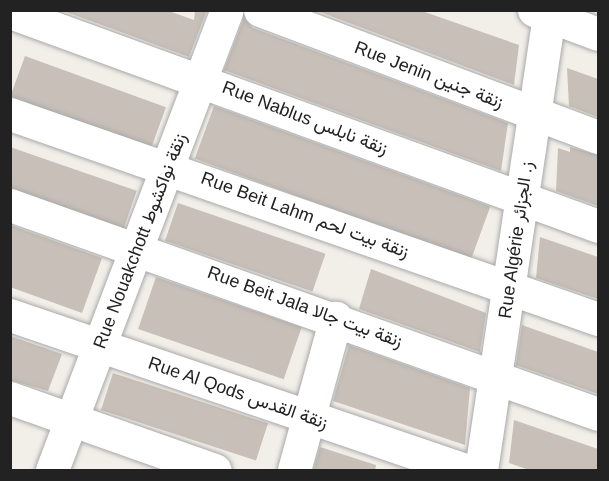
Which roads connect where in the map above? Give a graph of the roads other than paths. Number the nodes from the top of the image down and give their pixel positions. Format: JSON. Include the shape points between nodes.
{"nodes":[{"id":1,"x":227,"y":10,"type":"edge"},
{"id":2,"x":260,"y":10,"type":"edge"},
{"id":3,"x":544,"y":12,"type":"edge"},
{"id":4,"x":16,"y":19,"type":"edge"},
{"id":5,"x":598,"y":34,"type":"edge"},
{"id":6,"x":201,"y":79,"type":"junction"},
{"id":7,"x":10,"y":114,"type":"edge"},
{"id":8,"x":534,"y":116,"type":"junction"},
{"id":9,"x":598,"y":137,"type":"edge"},
{"id":10,"x":168,"y":166,"type":"junction"},
{"id":11,"x":522,"y":201,"type":"junction"},
{"id":12,"x":10,"y":205,"type":"edge"},
{"id":13,"x":598,"y":226,"type":"edge"},
{"id":14,"x":138,"y":246,"type":"junction"},
{"id":15,"x":509,"y":288,"type":"junction"},
{"id":16,"x":10,"y":315,"type":"edge"},
{"id":17,"x":336,"y":318,"type":"junction"},
{"id":18,"x":598,"y":320,"type":"edge"},
{"id":19,"x":100,"y":345,"type":"junction"},
{"id":20,"x":496,"y":374,"type":"junction"},
{"id":21,"x":10,"y":398,"type":"edge"},
{"id":22,"x":598,"y":414,"type":"edge"},
{"id":23,"x":72,"y":418,"type":"junction"},
{"id":24,"x":310,"y":418,"type":"junction"},
{"id":25,"x":52,"y":471,"type":"edge"},
{"id":26,"x":214,"y":471,"type":"edge"},
{"id":27,"x":294,"y":471,"type":"edge"},
{"id":28,"x":466,"y":471,"type":"edge"},
{"id":29,"x":481,"y":471,"type":"edge"}],
"edges":[{"from":1,"to":6,"type":"street","name":"Rue Nouakchott زنقة نواكشوط"},
{"from":2,"to":8,"type":"street","name":"Rue Jenin زنقة جنين"},
{"from":3,"to":5,"type":"street"},
{"from":3,"to":8,"type":"street","name":"Rue Algérie ز. الجزائر"},
{"from":4,"to":6,"type":"street","name":"Rue Nablus زنقة نابلس"},
{"from":6,"to":10,"type":"street","name":"Rue Nouakchott زنقة نواكشوط"},
{"from":6,"to":11,"type":"street","name":"Rue Nablus زنقة نابلس"},
{"from":7,"to":10,"type":"street","name":"Rue Beit Lahm زنقة بيت لحم"},
{"from":8,"to":9,"type":"street","name":"Rue Jenin زنقة جنين"},
{"from":8,"to":11,"type":"street","name":"Rue Algérie ز. الجزائر"},
{"from":10,"to":14,"type":"street","name":"Rue Nouakchott زنقة نواكشوط"},
{"from":10,"to":15,"type":"street","name":"Rue Beit Lahm زنقة بيت لحم"},
{"from":11,"to":13,"type":"street","name":"Rue Nablus زنقة نابلس"},
{"from":11,"to":15,"type":"street","name":"Rue Algérie ز. الجزائر"},
{"from":12,"to":14,"type":"street","name":"Rue Beit Jala زنقة بيت جالا"},
{"from":14,"to":17,"type":"street","name":"Rue Beit Jala زنقة بيت جالا"},
{"from":14,"to":19,"type":"street","name":"Rue Nouakchott زنقة نواكشوط"},
{"from":15,"to":18,"type":"street","name":"Rue Beit Lahm زنقة بيت لحم"},
{"from":15,"to":20,"type":"street","name":"Rue Algérie ز. الجزائر"},
{"from":16,"to":19,"type":"street","name":"Rue Al Qods زنقة القدس"},
{"from":17,"to":20,"type":"street","name":"Rue Beit Jala زنقة بيت جالا"},
{"from":17,"to":24,"type":"street"},
{"from":19,"to":23,"type":"street","name":"Rue Nouakchott زنقة نواكشوط"},
{"from":19,"to":24,"type":"street","name":"Rue Al Qods زنقة القدس"},
{"from":20,"to":22,"type":"street","name":"Rue Beit Jala زنقة بيت جالا"},
{"from":20,"to":29,"type":"street","name":"Rue Algérie ز. الجزائر"},
{"from":21,"to":23,"type":"street"},
{"from":23,"to":25,"type":"street","name":"Rue Nouakchott زنقة نواكشوط"},
{"from":23,"to":26,"type":"street"},
{"from":24,"to":27,"type":"street"},
{"from":24,"to":28,"type":"street","name":"Rue Al Qods زنقة القدس"}]}
